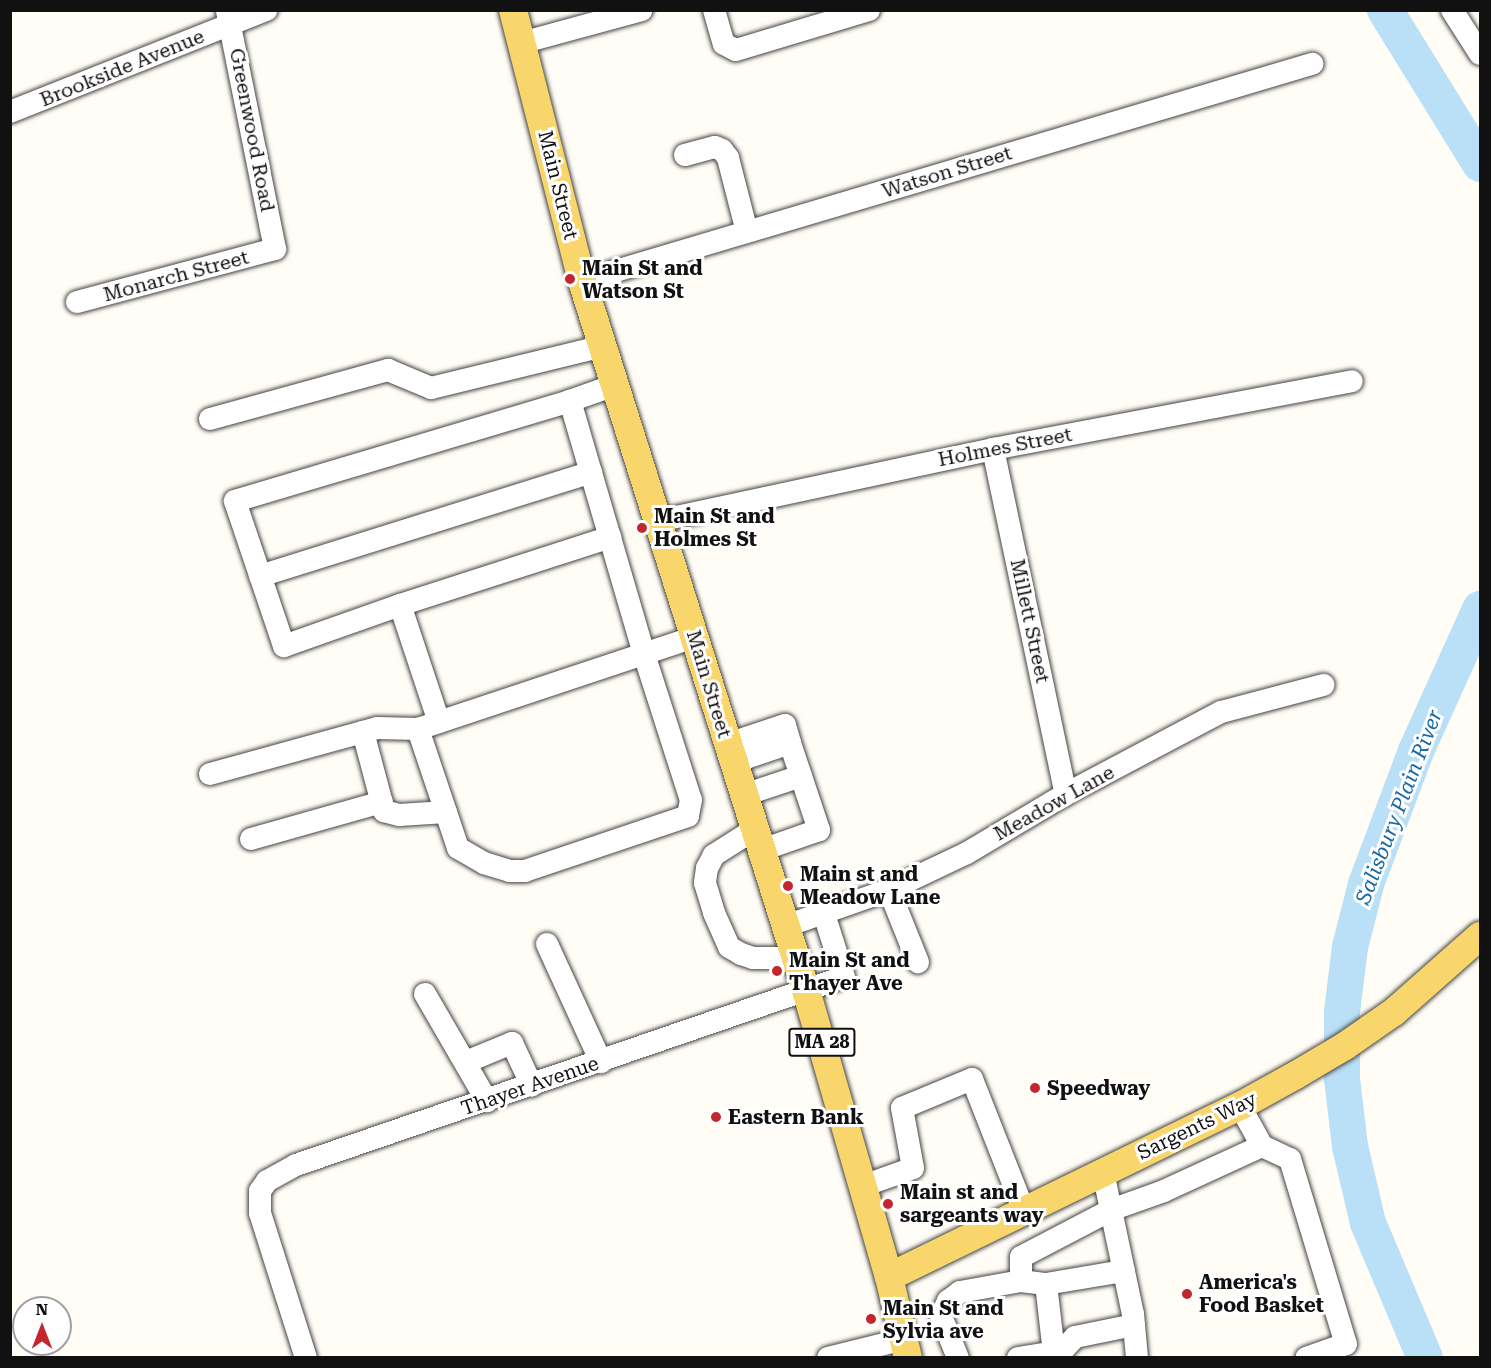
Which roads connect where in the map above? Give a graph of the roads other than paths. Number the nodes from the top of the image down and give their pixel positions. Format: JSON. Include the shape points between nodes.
{"nodes":[{"id":1,"x":266,"y":10,"type":"edge"},
{"id":2,"x":513,"y":10,"type":"edge"},
{"id":3,"x":642,"y":10,"type":"edge"},
{"id":4,"x":714,"y":10,"type":"edge"},
{"id":5,"x":869,"y":10,"type":"edge"},
{"id":6,"x":1452,"y":10,"type":"edge"},
{"id":7,"x":229,"y":18,"type":"edge"},
{"id":8,"x":521,"y":43,"type":"junction"},
{"id":9,"x":1480,"y":54,"type":"edge"},
{"id":10,"x":1312,"y":64,"type":"dead end"},
{"id":11,"x":10,"y":112,"type":"edge"},
{"id":12,"x":685,"y":155,"type":"dead end"},
{"id":13,"x":747,"y":232,"type":"junction"},
{"id":14,"x":276,"y":249,"type":"joint"},
{"id":15,"x":582,"y":281,"type":"junction"},
{"id":16,"x":77,"y":302,"type":"dead end"},
{"id":17,"x":603,"y":346,"type":"junction"},
{"id":18,"x":1352,"y":381,"type":"dead end"},
{"id":19,"x":615,"y":386,"type":"junction"},
{"id":20,"x":570,"y":401,"type":"junction"},
{"id":21,"x":210,"y":419,"type":"dead end"},
{"id":22,"x":993,"y":449,"type":"junction"},
{"id":23,"x":591,"y":472,"type":"junction"},
{"id":24,"x":658,"y":521,"type":"junction"},
{"id":25,"x":610,"y":537,"type":"junction"},
{"id":26,"x":260,"y":576,"type":"junction"},
{"id":27,"x":400,"y":605,"type":"junction"},
{"id":28,"x":695,"y":637,"type":"junction"},
{"id":29,"x":644,"y":654,"type":"junction"},
{"id":30,"x":1323,"y":685,"type":"dead end"},
{"id":31,"x":428,"y":725,"type":"junction"},
{"id":32,"x":363,"y":732,"type":"junction"},
{"id":33,"x":731,"y":753,"type":"junction"},
{"id":34,"x":210,"y":774,"type":"dead end"},
{"id":35,"x":801,"y":776,"type":"junction"},
{"id":36,"x":1066,"y":794,"type":"junction"},
{"id":37,"x":744,"y":795,"type":"junction"},
{"id":38,"x":382,"y":802,"type":"junction"},
{"id":39,"x":446,"y":812,"type":"junction"},
{"id":40,"x":251,"y":839,"type":"dead end"},
{"id":41,"x":759,"y":839,"type":"junction"},
{"id":42,"x":889,"y":890,"type":"junction"},
{"id":43,"x":824,"y":914,"type":"junction"},
{"id":44,"x":786,"y":926,"type":"junction"},
{"id":45,"x":1480,"y":936,"type":"edge"},
{"id":46,"x":547,"y":944,"type":"dead end"},
{"id":47,"x":796,"y":958,"type":"junction"},
{"id":48,"x":918,"y":962,"type":"dead end"},
{"id":49,"x":806,"y":990,"type":"junction"},
{"id":50,"x":425,"y":994,"type":"dead end"},
{"id":51,"x":466,"y":1062,"type":"junction"},
{"id":52,"x":600,"y":1062,"type":"junction"},
{"id":53,"x":532,"y":1086,"type":"junction"},
{"id":54,"x":487,"y":1101,"type":"junction"},
{"id":55,"x":1240,"y":1106,"type":"junction"},
{"id":56,"x":1262,"y":1146,"type":"junction"},
{"id":57,"x":1103,"y":1172,"type":"junction"},
{"id":58,"x":864,"y":1186,"type":"junction"},
{"id":59,"x":1111,"y":1210,"type":"junction"},
{"id":60,"x":1024,"y":1211,"type":"junction"},
{"id":61,"x":1124,"y":1271,"type":"junction"},
{"id":62,"x":889,"y":1277,"type":"junction"},
{"id":63,"x":1021,"y":1281,"type":"junction"},
{"id":64,"x":1046,"y":1284,"type":"junction"},
{"id":65,"x":1134,"y":1325,"type":"junction"},
{"id":66,"x":906,"y":1348,"type":"edge"},
{"id":67,"x":1045,"y":1355,"type":"edge"},
{"id":68,"x":834,"y":1357,"type":"edge"},
{"id":69,"x":306,"y":1358,"type":"edge"},
{"id":70,"x":958,"y":1358,"type":"edge"},
{"id":71,"x":1137,"y":1358,"type":"edge"},
{"id":72,"x":1306,"y":1358,"type":"edge"}],
"edges":[{"from":1,"to":7,"type":"street","name":"Brookside Avenue"},
{"from":2,"to":8,"type":"main road","name":"Main Street","number":"MA 28"},
{"from":3,"to":8,"type":"street"},
{"from":4,"to":5,"type":"street","via":[[724,44],[736,50]]},
{"from":6,"to":9,"type":"street"},
{"from":7,"to":11,"type":"street","name":"Brookside Avenue"},
{"from":7,"to":14,"type":"street","name":"Greenwood Road"},
{"from":8,"to":15,"type":"main road","name":"Main Street","number":"MA 28"},
{"from":10,"to":13,"type":"street","name":"Watson Street"},
{"from":12,"to":13,"type":"street","via":[[715,147],[722,150],[728,158]]},
{"from":13,"to":15,"type":"street","name":"Watson Street"},
{"from":14,"to":16,"type":"street","name":"Monarch Street"},
{"from":15,"to":17,"type":"main road","name":"Main Street","number":"MA 28"},
{"from":17,"to":19,"type":"main road","name":"Main Street","number":"MA 28"},
{"from":17,"to":21,"type":"street","via":[[431,388],[388,370]]},
{"from":18,"to":22,"type":"street","name":"Holmes Street"},
{"from":19,"to":20,"type":"street"},
{"from":19,"to":24,"type":"main road","name":"Main Street","number":"MA 28"},
{"from":20,"to":23,"type":"street"},
{"from":20,"to":26,"type":"street","via":[[235,501]]},
{"from":22,"to":24,"type":"street","name":"Holmes Street"},
{"from":22,"to":36,"type":"street","name":"Millett Street"},
{"from":23,"to":25,"type":"street"},
{"from":23,"to":26,"type":"street"},
{"from":24,"to":28,"type":"main road","name":"Main Street","number":"MA 28"},
{"from":25,"to":27,"type":"street"},
{"from":25,"to":29,"type":"street"},
{"from":26,"to":27,"type":"street","via":[[284,646]]},
{"from":27,"to":31,"type":"street"},
{"from":28,"to":29,"type":"street"},
{"from":28,"to":33,"type":"main road","name":"Main Street","number":"MA 28"},
{"from":29,"to":31,"type":"street"},
{"from":29,"to":39,"type":"street","via":[[691,800],[688,816],[525,871],[510,871],[484,863],[458,848]]},
{"from":30,"to":36,"type":"street","name":"Meadow Lane","via":[[1221,712]]},
{"from":31,"to":32,"type":"street"},
{"from":31,"to":39,"type":"street"},
{"from":32,"to":34,"type":"street"},
{"from":32,"to":38,"type":"street"},
{"from":33,"to":35,"type":"street","via":[[790,743]]},
{"from":33,"to":37,"type":"main road","name":"Main Street","number":"MA 28"},
{"from":35,"to":37,"type":"street"},
{"from":35,"to":41,"type":"street","via":[[819,830]]},
{"from":36,"to":42,"type":"street","name":"Meadow Lane","via":[[967,853]]},
{"from":37,"to":41,"type":"main road","name":"Main Street","number":"MA 28"},
{"from":38,"to":39,"type":"street","via":[[384,811],[399,815]]},
{"from":38,"to":40,"type":"street"},
{"from":41,"to":44,"type":"main road","name":"Main Street","number":"MA 28"},
{"from":41,"to":47,"type":"street","via":[[714,855],[705,883],[714,913],[729,947],[741,954],[753,958]]},
{"from":42,"to":43,"type":"street","name":"Meadow Lane"},
{"from":42,"to":48,"type":"street"},
{"from":43,"to":44,"type":"street","name":"Meadow Lane"},
{"from":43,"to":49,"type":"street","name":"Thayer Avenue","via":[[844,977]]},
{"from":44,"to":47,"type":"main road","name":"Main Street","number":"MA 28"},
{"from":45,"to":55,"type":"main road","name":"Sargents Way","via":[[1394,1012],[1296,1076]]},
{"from":46,"to":52,"type":"street"},
{"from":47,"to":49,"type":"main road","name":"Main Street","number":"MA 28"},
{"from":49,"to":52,"type":"street","name":"Thayer Avenue"},
{"from":49,"to":58,"type":"main road","name":"Main Street","number":"MA 28"},
{"from":50,"to":51,"type":"street"},
{"from":51,"to":53,"type":"street","via":[[512,1043]]},
{"from":51,"to":54,"type":"street"},
{"from":52,"to":53,"type":"street","name":"Thayer Avenue"},
{"from":53,"to":54,"type":"street","name":"Thayer Avenue"},
{"from":54,"to":69,"type":"street","name":"Thayer Avenue","via":[[296,1166],[267,1181],[260,1191],[260,1213]]},
{"from":55,"to":56,"type":"street"},
{"from":55,"to":57,"type":"main road","name":"Sargents Way"},
{"from":56,"to":59,"type":"street","via":[[1164,1191]]},
{"from":56,"to":72,"type":"street","via":[[1290,1159],[1346,1344]]},
{"from":57,"to":59,"type":"street"},
{"from":57,"to":60,"type":"main road","name":"Sargents Way"},
{"from":58,"to":60,"type":"street","via":[[913,1168],[902,1108],[972,1079]]},
{"from":58,"to":62,"type":"main road","name":"Main Street","number":"MA 28"},
{"from":59,"to":61,"type":"street"},
{"from":59,"to":63,"type":"street","via":[[1021,1257]]},
{"from":60,"to":62,"type":"main road","name":"Sargents Way"},
{"from":61,"to":64,"type":"street"},
{"from":61,"to":65,"type":"street"},
{"from":62,"to":66,"type":"main road","name":"Main Street","number":"MA 28"},
{"from":63,"to":64,"type":"street"},
{"from":63,"to":70,"type":"street","via":[[960,1292],[948,1301],[941,1316]]},
{"from":64,"to":67,"type":"street"},
{"from":65,"to":67,"type":"street","via":[[1075,1337]]},
{"from":65,"to":71,"type":"street"},
{"from":66,"to":68,"type":"street"}]}
